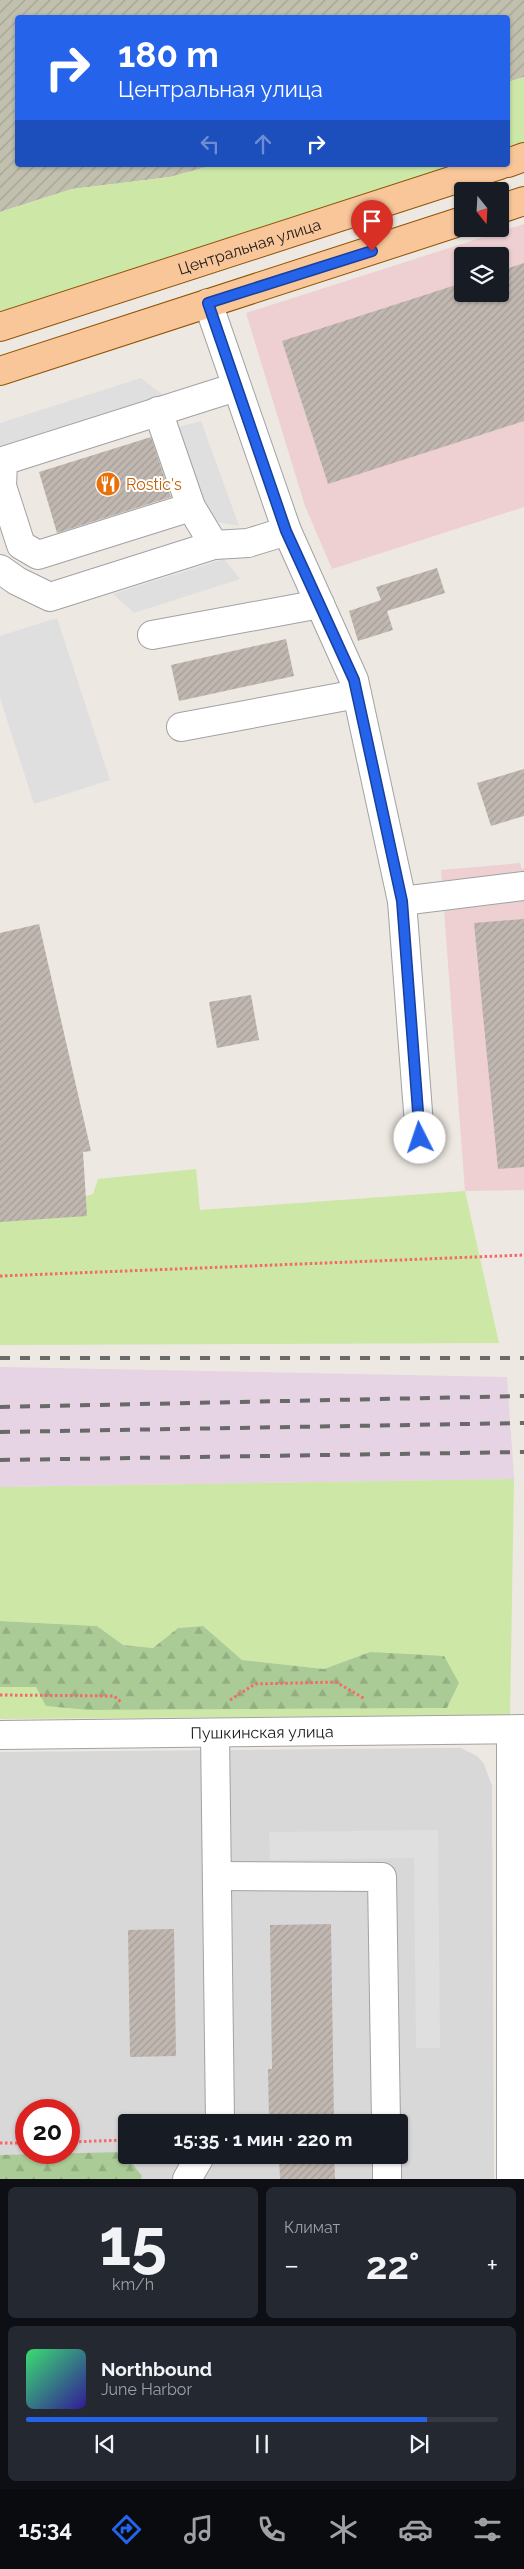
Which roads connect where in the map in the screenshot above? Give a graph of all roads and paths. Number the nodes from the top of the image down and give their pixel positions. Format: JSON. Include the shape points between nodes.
{"nodes":[{"id":1,"x":524,"y":157,"type":"edge"},
{"id":2,"x":510,"y":162,"type":"edge"},
{"id":3,"x":494,"y":167,"type":"edge"},
{"id":4,"x":524,"y":201,"type":"edge"},
{"id":5,"x":509,"y":206,"type":"edge"},
{"id":6,"x":454,"y":224,"type":"edge"},
{"id":7,"x":208,"y":303,"type":"junction"},
{"id":8,"x":0,"y":327,"type":"edge"},
{"id":9,"x":0,"y":371,"type":"edge"},
{"id":10,"x":236,"y":387,"type":"junction"},
{"id":11,"x":158,"y":411,"type":"junction"},
{"id":12,"x":2,"y":461,"type":"edge"},
{"id":13,"x":191,"y":507,"type":"junction"},
{"id":14,"x":286,"y":531,"type":"junction"},
{"id":15,"x":214,"y":546,"type":"junction"},
{"id":16,"x":0,"y":569,"type":"edge"},
{"id":17,"x":320,"y":604,"type":"junction"},
{"id":18,"x":152,"y":635,"type":"dead end"},
{"id":19,"x":357,"y":694,"type":"junction"},
{"id":20,"x":181,"y":727,"type":"dead end"},
{"id":21,"x":524,"y":886,"type":"edge"},
{"id":22,"x":402,"y":901,"type":"junction"},
{"id":23,"x":420,"y":1138,"type":"dead end"},
{"id":24,"x":524,"y":1255,"type":"edge"},
{"id":25,"x":0,"y":1276,"type":"edge"},
{"id":26,"x":0,"y":1695,"type":"edge"},
{"id":27,"x":127,"y":1707,"type":"dead end"},
{"id":28,"x":517,"y":1730,"type":"edge"},
{"id":29,"x":215,"y":1734,"type":"junction"},
{"id":30,"x":0,"y":1736,"type":"edge"},
{"id":31,"x":217,"y":1876,"type":"junction"},
{"id":32,"x":517,"y":2089,"type":"edge"},
{"id":33,"x":220,"y":2114,"type":"edge"},
{"id":34,"x":386,"y":2114,"type":"edge"},
{"id":35,"x":118,"y":2140,"type":"edge"},
{"id":36,"x":80,"y":2142,"type":"edge"},
{"id":37,"x":15,"y":2143,"type":"edge"},
{"id":38,"x":0,"y":2144,"type":"edge"},
{"id":39,"x":196,"y":2164,"type":"edge"},
{"id":40,"x":387,"y":2164,"type":"edge"},
{"id":41,"x":187,"y":2179,"type":"edge"},
{"id":42,"x":387,"y":2179,"type":"edge"},
{"id":43,"x":511,"y":2179,"type":"edge"}],
"edges":[{"from":1,"to":2,"type":"main road"},
{"from":3,"to":8,"type":"main road","name":"Центральная улица"},
{"from":4,"to":5,"type":"main road"},
{"from":6,"to":7,"type":"main road"},
{"from":7,"to":9,"type":"main road"},
{"from":7,"to":10,"type":"street"},
{"from":10,"to":11,"type":"street"},
{"from":10,"to":14,"type":"street"},
{"from":11,"to":12,"type":"street"},
{"from":11,"to":13,"type":"street"},
{"from":12,"to":13,"type":"street","via":[[2,486],[21,545],[38,555]]},
{"from":13,"to":15,"type":"street"},
{"from":14,"to":15,"type":"street","via":[[248,543]]},
{"from":14,"to":17,"type":"street"},
{"from":15,"to":16,"type":"street","via":[[50,597]]},
{"from":17,"to":18,"type":"street"},
{"from":17,"to":19,"type":"street","via":[[354,680]]},
{"from":19,"to":20,"type":"street"},
{"from":19,"to":22,"type":"street"},
{"from":21,"to":22,"type":"street"},
{"from":22,"to":23,"type":"street"},
{"from":24,"to":25,"type":"path"},
{"from":26,"to":27,"type":"path","via":[[114,1696]]},
{"from":28,"to":29,"type":"street","name":"Пушкинская улица"},
{"from":28,"to":32,"type":"street"},
{"from":29,"to":30,"type":"street","name":"Пушкинская улица"},
{"from":29,"to":31,"type":"street"},
{"from":31,"to":33,"type":"street"},
{"from":31,"to":34,"type":"street","via":[[382,1877]]},
{"from":32,"to":43,"type":"street"},
{"from":35,"to":36,"type":"path"},
{"from":37,"to":38,"type":"path"},
{"from":39,"to":41,"type":"street"},
{"from":40,"to":42,"type":"street"}]}
